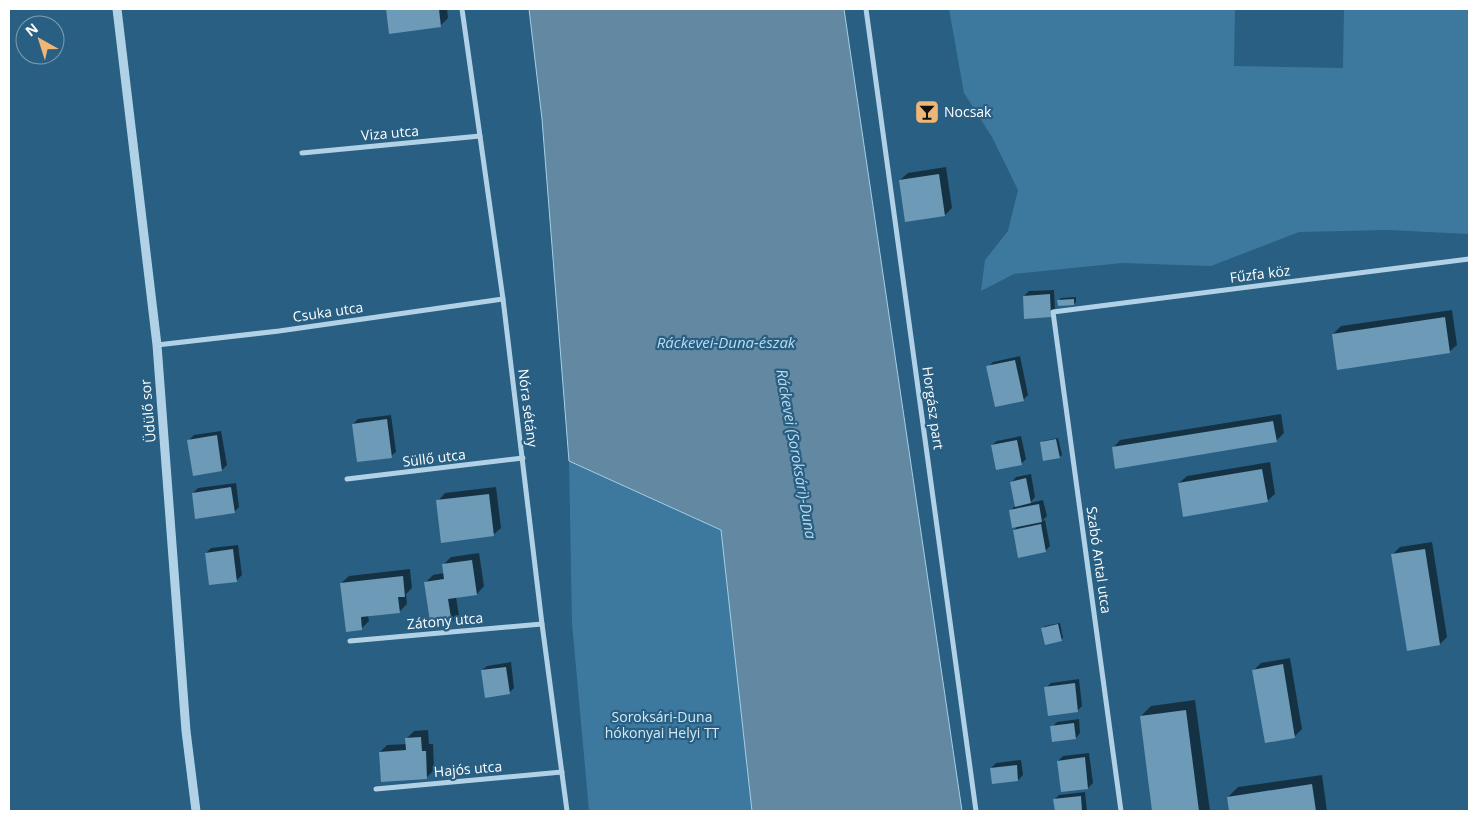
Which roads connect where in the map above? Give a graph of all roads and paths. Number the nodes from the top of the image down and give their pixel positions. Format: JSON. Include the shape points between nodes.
{"nodes":[{"id":1,"x":117,"y":9,"type":"edge"},
{"id":2,"x":462,"y":9,"type":"edge"},
{"id":3,"x":866,"y":9,"type":"edge"},
{"id":4,"x":480,"y":136,"type":"junction"},
{"id":5,"x":302,"y":153,"type":"dead end"},
{"id":6,"x":1469,"y":259,"type":"edge"},
{"id":7,"x":503,"y":299,"type":"junction"},
{"id":8,"x":1053,"y":312,"type":"joint"},
{"id":9,"x":157,"y":345,"type":"junction"},
{"id":10,"x":523,"y":458,"type":"junction"},
{"id":11,"x":347,"y":480,"type":"dead end"},
{"id":12,"x":542,"y":624,"type":"junction"},
{"id":13,"x":350,"y":640,"type":"dead end"},
{"id":14,"x":562,"y":772,"type":"junction"},
{"id":15,"x":376,"y":789,"type":"dead end"},
{"id":16,"x":196,"y":811,"type":"edge"},
{"id":17,"x":567,"y":811,"type":"edge"},
{"id":18,"x":976,"y":811,"type":"edge"},
{"id":19,"x":1121,"y":811,"type":"edge"}],
"edges":[{"from":1,"to":9,"type":"street","name":"Üdülő sor"},
{"from":2,"to":4,"type":"street","name":"Nóra sétány"},
{"from":3,"to":18,"type":"street","name":"Horgász part"},
{"from":4,"to":5,"type":"street","name":"Viza utca"},
{"from":4,"to":7,"type":"street","name":"Nóra sétány"},
{"from":6,"to":8,"type":"street","name":"Fűzfa köz"},
{"from":7,"to":9,"type":"street","name":"Csuka utca"},
{"from":7,"to":10,"type":"street","name":"Nóra sétány"},
{"from":8,"to":19,"type":"street","name":"Szabó Antal utca"},
{"from":9,"to":16,"type":"street","name":"Üdülő sor","via":[[186,731]]},
{"from":10,"to":11,"type":"street","name":"Süllő utca"},
{"from":10,"to":12,"type":"street","name":"Nóra sétány"},
{"from":12,"to":13,"type":"street","name":"Zátony utca"},
{"from":12,"to":14,"type":"street","name":"Nóra sétány"},
{"from":14,"to":15,"type":"street","name":"Hajós utca"},
{"from":14,"to":17,"type":"street","name":"Nóra sétány"}]}
